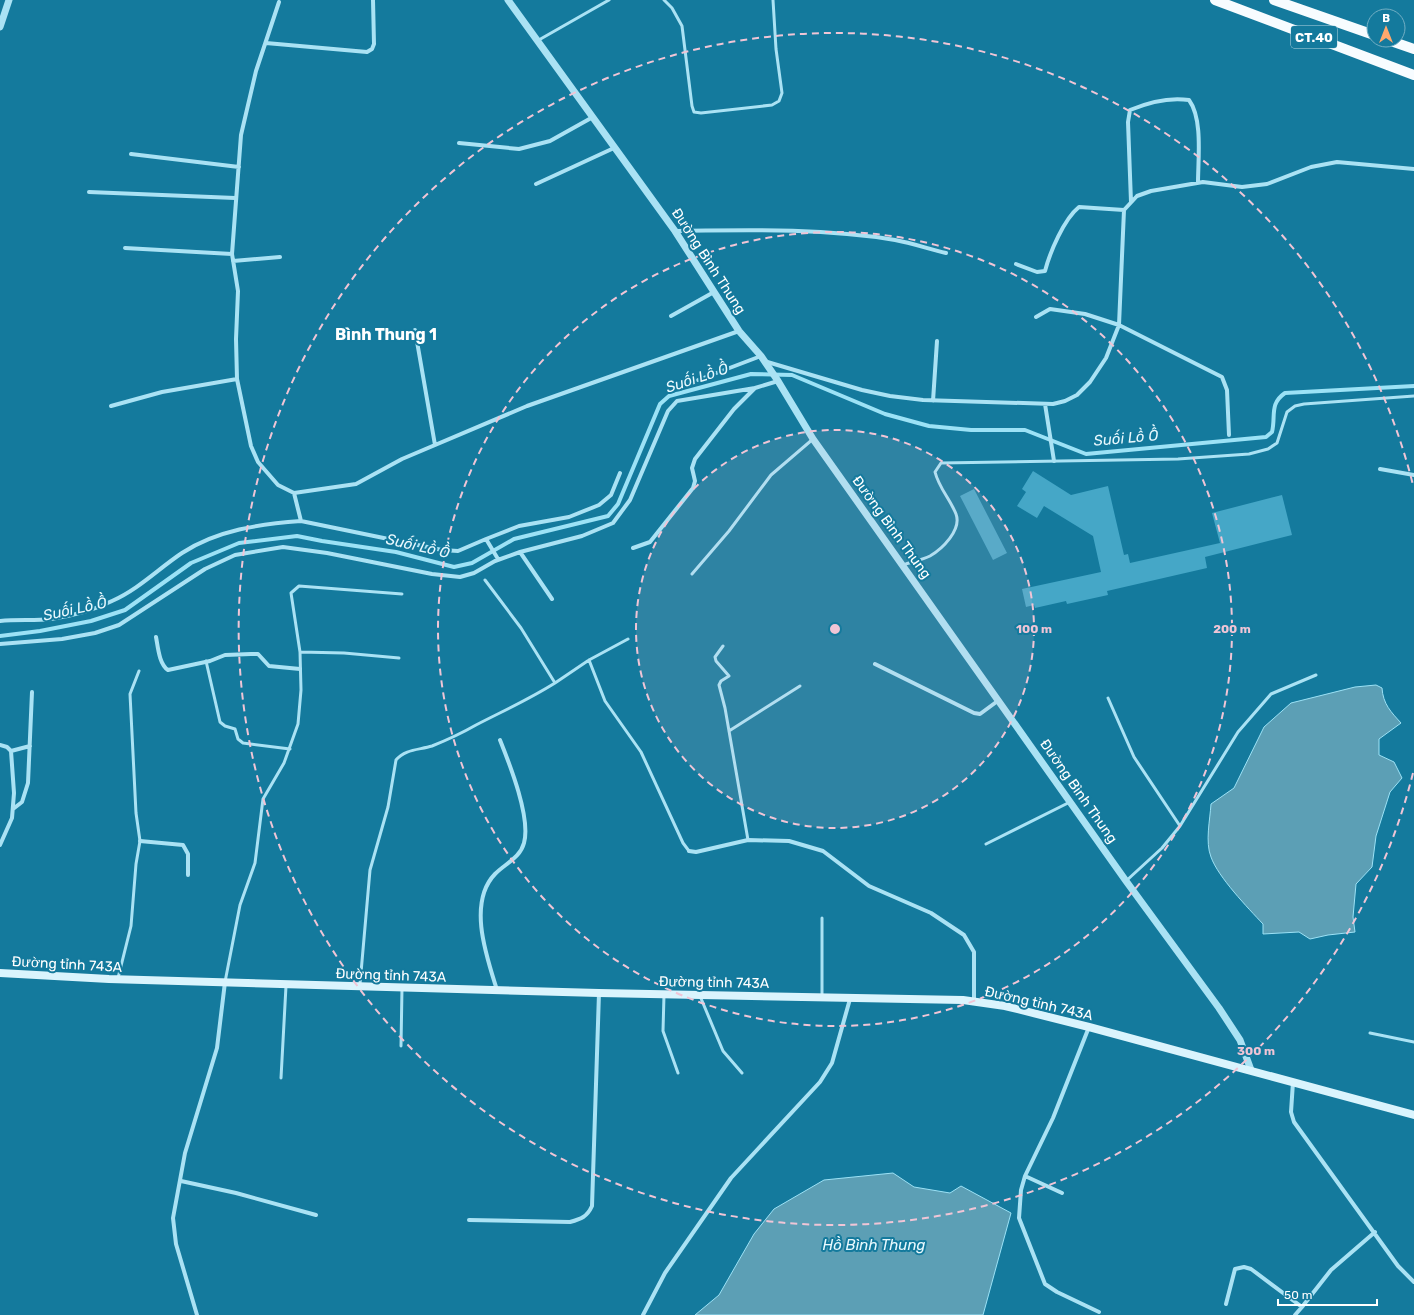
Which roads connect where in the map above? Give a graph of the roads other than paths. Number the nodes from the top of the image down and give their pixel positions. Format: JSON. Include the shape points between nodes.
{"nodes":[{"id":1,"x":9,"y":0,"type":"edge"},
{"id":2,"x":374,"y":0,"type":"edge"},
{"id":3,"x":508,"y":0,"type":"edge"},
{"id":4,"x":609,"y":0,"type":"edge"},
{"id":5,"x":664,"y":0,"type":"edge"},
{"id":6,"x":773,"y":0,"type":"edge"},
{"id":7,"x":1215,"y":0,"type":"edge"},
{"id":8,"x":1274,"y":0,"type":"edge"},
{"id":9,"x":279,"y":2,"type":"dead end"},
{"id":10,"x":0,"y":27,"type":"edge"},
{"id":11,"x":1366,"y":32,"type":"edge"},
{"id":12,"x":538,"y":41,"type":"junction"},
{"id":13,"x":266,"y":43,"type":"junction"},
{"id":14,"x":1414,"y":75,"type":"edge"},
{"id":15,"x":593,"y":117,"type":"junction"},
{"id":16,"x":459,"y":143,"type":"dead end"},
{"id":17,"x":614,"y":148,"type":"junction"},
{"id":18,"x":131,"y":154,"type":"dead end"},
{"id":19,"x":239,"y":167,"type":"junction"},
{"id":20,"x":1414,"y":169,"type":"edge"},
{"id":21,"x":1198,"y":183,"type":"junction"},
{"id":22,"x":536,"y":184,"type":"dead end"},
{"id":23,"x":89,"y":192,"type":"dead end"},
{"id":24,"x":235,"y":198,"type":"junction"},
{"id":25,"x":1132,"y":202,"type":"junction"},
{"id":26,"x":1124,"y":210,"type":"junction"},
{"id":27,"x":674,"y":231,"type":"junction"},
{"id":28,"x":125,"y":248,"type":"dead end"},
{"id":29,"x":946,"y":253,"type":"dead end"},
{"id":30,"x":232,"y":254,"type":"junction"},
{"id":31,"x":280,"y":257,"type":"dead end"},
{"id":32,"x":233,"y":261,"type":"junction"},
{"id":33,"x":1016,"y":264,"type":"dead end"},
{"id":34,"x":714,"y":292,"type":"junction"},
{"id":35,"x":672,"y":316,"type":"dead end"},
{"id":36,"x":1036,"y":317,"type":"dead end"},
{"id":37,"x":1119,"y":325,"type":"junction"},
{"id":38,"x":415,"y":330,"type":"dead end"},
{"id":39,"x":739,"y":331,"type":"junction"},
{"id":40,"x":937,"y":341,"type":"dead end"},
{"id":41,"x":763,"y":360,"type":"junction"},
{"id":42,"x":237,"y":379,"type":"junction"},
{"id":43,"x":776,"y":379,"type":"junction"},
{"id":44,"x":698,"y":380,"type":"dead end"},
{"id":45,"x":755,"y":388,"type":"junction"},
{"id":46,"x":1414,"y":396,"type":"edge"},
{"id":47,"x":933,"y":401,"type":"junction"},
{"id":48,"x":1045,"y":404,"type":"junction"},
{"id":49,"x":111,"y":406,"type":"dead end"},
{"id":50,"x":1229,"y":435,"type":"dead end"},
{"id":51,"x":813,"y":439,"type":"junction"},
{"id":52,"x":435,"y":444,"type":"junction"},
{"id":53,"x":1054,"y":461,"type":"junction"},
{"id":54,"x":1380,"y":469,"type":"dead end"},
{"id":55,"x":620,"y":473,"type":"dead end"},
{"id":56,"x":1414,"y":475,"type":"edge"},
{"id":57,"x":294,"y":493,"type":"junction"},
{"id":58,"x":300,"y":521,"type":"junction"},
{"id":59,"x":487,"y":541,"type":"junction"},
{"id":60,"x":633,"y":548,"type":"dead end"},
{"id":61,"x":520,"y":552,"type":"junction"},
{"id":62,"x":498,"y":560,"type":"junction"},
{"id":63,"x":903,"y":565,"type":"junction"},
{"id":64,"x":692,"y":574,"type":"dead end"},
{"id":65,"x":485,"y":580,"type":"dead end"},
{"id":66,"x":402,"y":594,"type":"dead end"},
{"id":67,"x":552,"y":599,"type":"dead end"},
{"id":68,"x":0,"y":621,"type":"edge"},
{"id":69,"x":156,"y":637,"type":"dead end"},
{"id":70,"x":628,"y":640,"type":"dead end"},
{"id":71,"x":0,"y":644,"type":"edge"},
{"id":72,"x":723,"y":646,"type":"dead end"},
{"id":73,"x":300,"y":652,"type":"junction"},
{"id":74,"x":399,"y":658,"type":"dead end"},
{"id":75,"x":589,"y":660,"type":"junction"},
{"id":76,"x":206,"y":661,"type":"junction"},
{"id":77,"x":875,"y":664,"type":"dead end"},
{"id":78,"x":300,"y":669,"type":"junction"},
{"id":79,"x":139,"y":671,"type":"dead end"},
{"id":80,"x":1316,"y":675,"type":"dead end"},
{"id":81,"x":555,"y":683,"type":"junction"},
{"id":82,"x":800,"y":686,"type":"dead end"},
{"id":83,"x":32,"y":692,"type":"dead end"},
{"id":84,"x":1108,"y":698,"type":"dead end"},
{"id":85,"x":999,"y":700,"type":"junction"},
{"id":86,"x":730,"y":731,"type":"junction"},
{"id":87,"x":500,"y":740,"type":"dead end"},
{"id":88,"x":0,"y":745,"type":"edge"},
{"id":89,"x":30,"y":746,"type":"junction"},
{"id":90,"x":290,"y":749,"type":"junction"},
{"id":91,"x":12,"y":751,"type":"junction"},
{"id":92,"x":1070,"y":802,"type":"junction"},
{"id":93,"x":13,"y":809,"type":"junction"},
{"id":94,"x":1180,"y":826,"type":"junction"},
{"id":95,"x":748,"y":840,"type":"junction"},
{"id":96,"x":140,"y":841,"type":"junction"},
{"id":97,"x":986,"y":844,"type":"dead end"},
{"id":98,"x":0,"y":845,"type":"edge"},
{"id":99,"x":689,"y":851,"type":"joint"},
{"id":100,"x":188,"y":875,"type":"dead end"},
{"id":101,"x":1126,"y":881,"type":"junction"},
{"id":102,"x":822,"y":918,"type":"dead end"},
{"id":103,"x":0,"y":973,"type":"edge"},
{"id":104,"x":117,"y":980,"type":"junction"},
{"id":105,"x":224,"y":982,"type":"junction"},
{"id":106,"x":286,"y":984,"type":"junction"},
{"id":107,"x":360,"y":987,"type":"junction"},
{"id":108,"x":402,"y":988,"type":"junction"},
{"id":109,"x":498,"y":991,"type":"junction"},
{"id":110,"x":599,"y":994,"type":"junction"},
{"id":111,"x":664,"y":994,"type":"junction"},
{"id":112,"x":700,"y":995,"type":"junction"},
{"id":113,"x":822,"y":998,"type":"junction"},
{"id":114,"x":850,"y":998,"type":"junction"},
{"id":115,"x":974,"y":1002,"type":"junction"},
{"id":116,"x":1089,"y":1027,"type":"junction"},
{"id":117,"x":1370,"y":1033,"type":"dead end"},
{"id":118,"x":1414,"y":1042,"type":"edge"},
{"id":119,"x":401,"y":1046,"type":"dead end"},
{"id":120,"x":1251,"y":1070,"type":"junction"},
{"id":121,"x":678,"y":1073,"type":"dead end"},
{"id":122,"x":742,"y":1073,"type":"dead end"},
{"id":123,"x":281,"y":1078,"type":"dead end"},
{"id":124,"x":1294,"y":1082,"type":"junction"},
{"id":125,"x":1414,"y":1115,"type":"edge"},
{"id":126,"x":1025,"y":1176,"type":"junction"},
{"id":127,"x":181,"y":1181,"type":"junction"},
{"id":128,"x":1062,"y":1193,"type":"dead end"},
{"id":129,"x":316,"y":1215,"type":"dead end"},
{"id":130,"x":469,"y":1220,"type":"dead end"},
{"id":131,"x":1375,"y":1232,"type":"junction"},
{"id":132,"x":1414,"y":1282,"type":"edge"},
{"id":133,"x":1226,"y":1304,"type":"dead end"},
{"id":134,"x":1302,"y":1307,"type":"junction"},
{"id":135,"x":1099,"y":1312,"type":"dead end"},
{"id":136,"x":197,"y":1315,"type":"edge"},
{"id":137,"x":643,"y":1315,"type":"edge"},
{"id":138,"x":1295,"y":1315,"type":"edge"}],
"edges":[{"from":1,"to":10,"type":"street"},
{"from":2,"to":13,"type":"street","via":[[374,44],[367,52]]},
{"from":3,"to":12,"type":"street","name":"Đường Bình Thung"},
{"from":4,"to":12,"type":"lane"},
{"from":5,"to":6,"type":"lane","via":[[672,8],[682,26],[692,106],[694,112],[702,113],[772,105],[779,101],[782,93]]},
{"from":7,"to":14,"type":"main road","number":"CT.40"},
{"from":8,"to":11,"type":"main road","number":"CT.40"},
{"from":9,"to":13,"type":"street"},
{"from":12,"to":15,"type":"street","name":"Đường Bình Thung"},
{"from":13,"to":19,"type":"street","via":[[249,100]]},
{"from":15,"to":16,"type":"street","via":[[550,141],[519,148]]},
{"from":15,"to":17,"type":"street","name":"Đường Bình Thung"},
{"from":17,"to":22,"type":"street"},
{"from":17,"to":27,"type":"street","name":"Đường Bình Thung"},
{"from":18,"to":19,"type":"street"},
{"from":19,"to":24,"type":"street"},
{"from":20,"to":21,"type":"street","via":[[1337,162],[1311,167],[1267,184],[1242,187]]},
{"from":21,"to":25,"type":"street","via":[[1151,191],[1137,196]]},
{"from":21,"to":25,"type":"street","via":[[1195,108],[1189,100],[1176,98],[1144,104],[1130,110],[1128,122]]},
{"from":23,"to":24,"type":"street"},
{"from":24,"to":30,"type":"street"},
{"from":25,"to":26,"type":"street"},
{"from":26,"to":33,"type":"street","via":[[1079,207],[1072,212],[1048,257],[1045,271],[1037,272]]},
{"from":26,"to":37,"type":"street"},
{"from":27,"to":29,"type":"street","via":[[776,230],[822,233],[894,240]]},
{"from":27,"to":34,"type":"street","name":"Đường Bình Thung"},
{"from":28,"to":30,"type":"street"},
{"from":30,"to":32,"type":"street"},
{"from":31,"to":32,"type":"street"},
{"from":32,"to":42,"type":"street","via":[[238,291]]},
{"from":34,"to":35,"type":"street"},
{"from":34,"to":39,"type":"street","name":"Đường Bình Thung"},
{"from":36,"to":37,"type":"street","via":[[1050,309],[1085,314]]},
{"from":37,"to":48,"type":"street","via":[[1106,358],[1090,382],[1077,395],[1065,402]]},
{"from":37,"to":50,"type":"street","via":[[1222,377],[1228,390]]},
{"from":38,"to":52,"type":"street"},
{"from":39,"to":41,"type":"street","name":"Đường Bình Thung"},
{"from":39,"to":52,"type":"street","via":[[527,406]]},
{"from":40,"to":47,"type":"street"},
{"from":41,"to":43,"type":"street","name":"Đường Bình Thung"},
{"from":41,"to":44,"type":"street"},
{"from":41,"to":47,"type":"street","via":[[862,390]]},
{"from":42,"to":49,"type":"street","via":[[162,392]]},
{"from":42,"to":57,"type":"street","via":[[251,446],[258,462],[278,485]]},
{"from":43,"to":45,"type":"street"},
{"from":43,"to":51,"type":"street","name":"Đường Bình Thung"},
{"from":45,"to":60,"type":"street","via":[[734,409],[695,459],[692,468],[695,481],[693,488],[650,542]]},
{"from":45,"to":61,"type":"street","via":[[677,401],[668,411],[630,500],[613,523],[582,536]]},
{"from":46,"to":53,"type":"lane","via":[[1295,406],[1287,412],[1277,443],[1268,449],[1249,454],[1178,459]]},
{"from":47,"to":48,"type":"street"},
{"from":48,"to":53,"type":"street"},
{"from":51,"to":63,"type":"street","name":"Đường Bình Thung"},
{"from":51,"to":64,"type":"lane","via":[[771,475],[729,531]]},
{"from":52,"to":57,"type":"street","via":[[356,484]]},
{"from":53,"to":63,"type":"lane","via":[[941,463],[935,472],[938,483],[957,516],[955,529],[948,541],[930,556]]},
{"from":54,"to":56,"type":"street"},
{"from":55,"to":59,"type":"street","via":[[611,495],[599,505],[569,517],[519,526]]},
{"from":57,"to":58,"type":"street"},
{"from":58,"to":59,"type":"street","via":[[442,550],[458,551]]},
{"from":58,"to":68,"type":"street","via":[[264,524],[215,536],[183,552],[136,589],[111,602],[51,619]]},
{"from":59,"to":62,"type":"street"},
{"from":61,"to":62,"type":"street"},
{"from":61,"to":67,"type":"street"},
{"from":62,"to":71,"type":"street","via":[[474,573],[460,577],[283,547],[234,555],[205,569],[119,625],[95,633],[62,639]]},
{"from":63,"to":85,"type":"street","name":"Đường Bình Thung"},
{"from":65,"to":81,"type":"lane","via":[[521,628]]},
{"from":66,"to":73,"type":"lane","via":[[299,586],[295,588],[291,593]]},
{"from":69,"to":76,"type":"street","via":[[162,663],[168,670]]},
{"from":70,"to":75,"type":"lane"},
{"from":72,"to":86,"type":"lane","via":[[715,657],[730,676],[719,685]]},
{"from":73,"to":74,"type":"lane"},
{"from":73,"to":78,"type":"lane"},
{"from":75,"to":81,"type":"lane"},
{"from":75,"to":99,"type":"lane","via":[[605,701],[641,752]]},
{"from":76,"to":78,"type":"street","via":[[225,655],[258,654],[269,666]]},
{"from":76,"to":90,"type":"lane","via":[[220,722],[235,729],[238,739],[243,743]]},
{"from":77,"to":85,"type":"street","via":[[974,713],[980,714]]},
{"from":78,"to":90,"type":"lane","via":[[298,724]]},
{"from":79,"to":96,"type":"lane","via":[[130,694],[136,813]]},
{"from":80,"to":94,"type":"lane","via":[[1271,694],[1238,732]]},
{"from":81,"to":107,"type":"lane","via":[[463,733],[400,755],[396,760],[388,807],[370,870]]},
{"from":82,"to":86,"type":"lane"},
{"from":83,"to":89,"type":"street"},
{"from":84,"to":94,"type":"lane","via":[[1134,758]]},
{"from":85,"to":92,"type":"street","name":"Đường Bình Thung"},
{"from":86,"to":95,"type":"lane"},
{"from":87,"to":109,"type":"street","via":[[511,768],[524,816],[526,834],[519,854],[495,874],[485,891],[481,913],[482,940]]},
{"from":88,"to":91,"type":"street"},
{"from":89,"to":91,"type":"street"},
{"from":89,"to":93,"type":"street","via":[[28,783],[22,802]]},
{"from":90,"to":105,"type":"lane","via":[[263,798],[255,863],[236,922]]},
{"from":91,"to":93,"type":"street"},
{"from":92,"to":97,"type":"lane"},
{"from":92,"to":101,"type":"street","name":"Đường Bình Thung"},
{"from":93,"to":98,"type":"street","via":[[12,818]]},
{"from":94,"to":101,"type":"lane","via":[[1162,848]]},
{"from":95,"to":99,"type":"street","via":[[696,852]]},
{"from":95,"to":115,"type":"street","via":[[789,841],[823,851],[869,886],[950,924],[964,935],[974,952]]},
{"from":96,"to":100,"type":"street","via":[[183,845],[188,854]]},
{"from":96,"to":104,"type":"lane","via":[[131,926]]},
{"from":101,"to":120,"type":"street","name":"Đường Bình Thung","via":[[1240,1040]]},
{"from":102,"to":113,"type":"lane"},
{"from":103,"to":104,"type":"main road","name":"Đường tỉnh 743A"},
{"from":104,"to":105,"type":"main road","name":"Đường tỉnh 743A"},
{"from":105,"to":106,"type":"main road","name":"Đường tỉnh 743A"},
{"from":105,"to":127,"type":"street","via":[[217,1048],[185,1153]]},
{"from":106,"to":107,"type":"main road","name":"Đường tỉnh 743A"},
{"from":106,"to":123,"type":"lane"},
{"from":107,"to":108,"type":"main road","name":"Đường tỉnh 743A"},
{"from":108,"to":109,"type":"main road","name":"Đường tỉnh 743A"},
{"from":108,"to":119,"type":"lane"},
{"from":109,"to":110,"type":"main road","name":"Đường tỉnh 743A"},
{"from":110,"to":111,"type":"main road","name":"Đường tỉnh 743A"},
{"from":110,"to":130,"type":"street","via":[[592,1206],[589,1213],[582,1219],[570,1222]]},
{"from":111,"to":112,"type":"main road","name":"Đường tỉnh 743A"},
{"from":111,"to":121,"type":"lane","via":[[663,1031]]},
{"from":112,"to":113,"type":"main road","name":"Đường tỉnh 743A"},
{"from":112,"to":122,"type":"lane","via":[[723,1052]]},
{"from":113,"to":114,"type":"main road","name":"Đường tỉnh 743A"},
{"from":114,"to":115,"type":"main road","name":"Đường tỉnh 743A"},
{"from":114,"to":137,"type":"street","via":[[832,1063],[820,1082],[731,1178],[665,1273]]},
{"from":115,"to":116,"type":"main road","name":"Đường tỉnh 743A","via":[[1005,1006]]},
{"from":116,"to":120,"type":"main road","name":"Đường tỉnh 743A"},
{"from":116,"to":126,"type":"street","via":[[1053,1118]]},
{"from":117,"to":118,"type":"lane"},
{"from":120,"to":124,"type":"main road","name":"Đường tỉnh 743A"},
{"from":124,"to":125,"type":"main road","name":"Đường tỉnh 743A"},
{"from":124,"to":131,"type":"street","via":[[1291,1112],[1294,1122]]},
{"from":126,"to":128,"type":"street"},
{"from":126,"to":135,"type":"street","via":[[1019,1218],[1046,1284]]},
{"from":127,"to":129,"type":"street"},
{"from":127,"to":136,"type":"street","via":[[173,1218],[174,1228],[176,1244]]},
{"from":131,"to":132,"type":"street","via":[[1398,1266]]},
{"from":131,"to":134,"type":"street","via":[[1331,1270]]},
{"from":133,"to":134,"type":"street","via":[[1235,1269],[1244,1267]]},
{"from":134,"to":138,"type":"street"}]}
